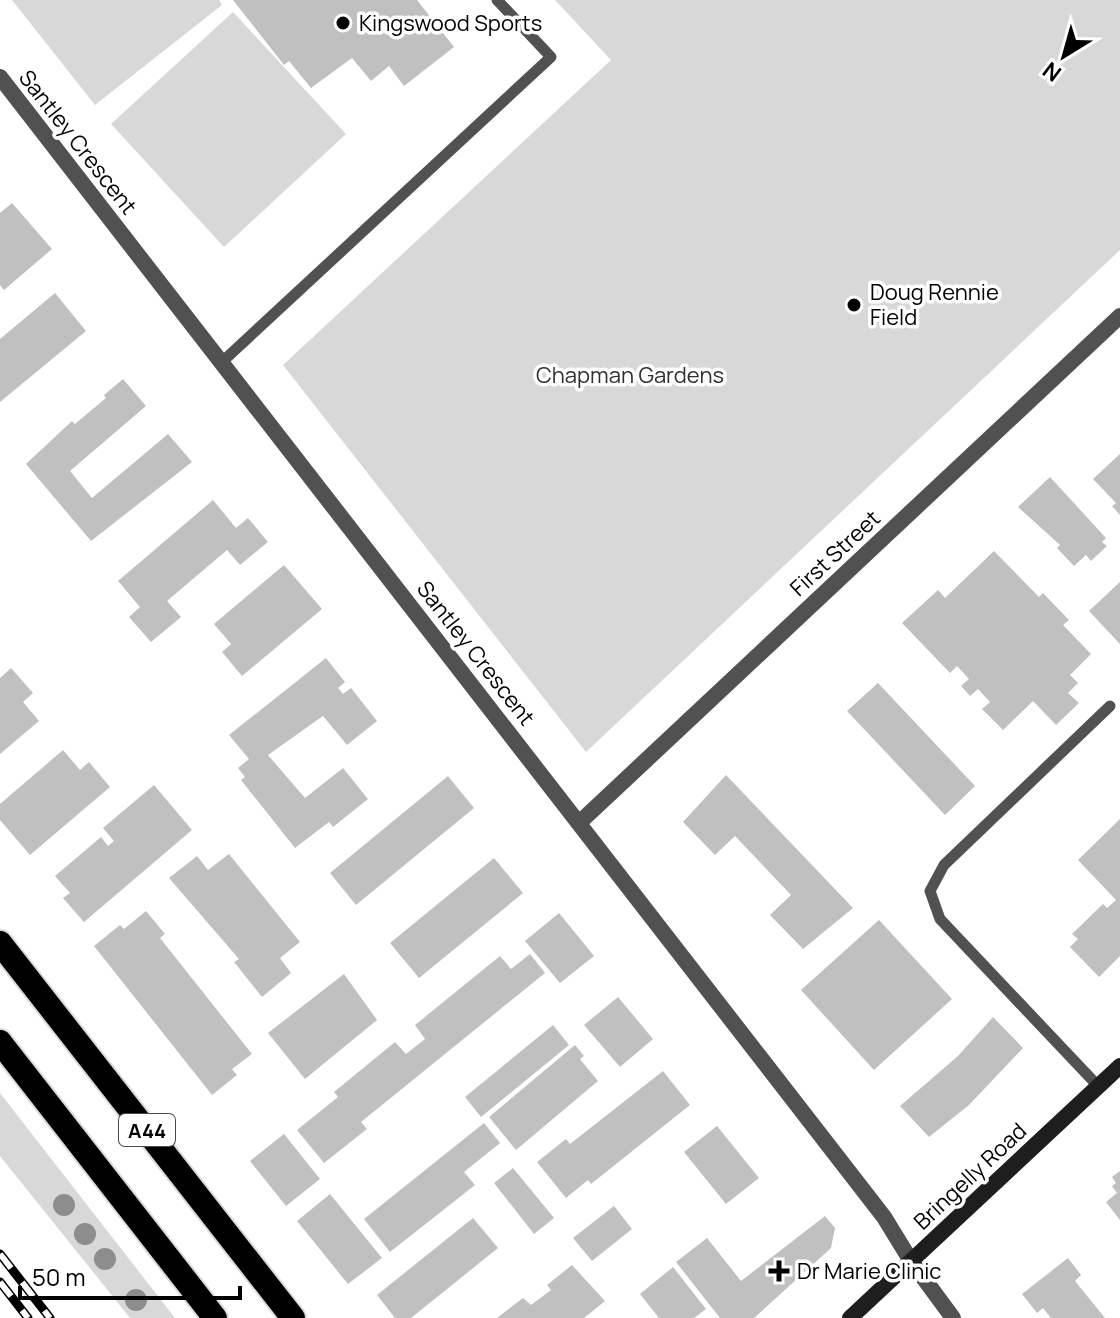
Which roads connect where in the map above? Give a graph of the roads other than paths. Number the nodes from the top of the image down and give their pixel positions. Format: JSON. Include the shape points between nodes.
{"nodes":[{"id":1,"x":497,"y":0,"type":"edge"},
{"id":2,"x":0,"y":77,"type":"edge"},
{"id":3,"x":1120,"y":316,"type":"edge"},
{"id":4,"x":222,"y":362,"type":"junction"},
{"id":5,"x":1110,"y":706,"type":"dead end"},
{"id":6,"x":579,"y":823,"type":"junction"},
{"id":7,"x":0,"y":943,"type":"edge"},
{"id":8,"x":0,"y":1042,"type":"edge"},
{"id":9,"x":1120,"y":1066,"type":"edge"},
{"id":10,"x":1098,"y":1086,"type":"junction"},
{"id":11,"x":911,"y":1261,"type":"junction"},
{"id":12,"x":215,"y":1318,"type":"edge"},
{"id":13,"x":293,"y":1318,"type":"edge"},
{"id":14,"x":850,"y":1318,"type":"edge"},
{"id":15,"x":953,"y":1318,"type":"edge"}],
"edges":[{"from":1,"to":4,"type":"lane","via":[[551,57]]},
{"from":2,"to":4,"type":"street","name":"Santley Crescent"},
{"from":3,"to":6,"type":"street","name":"First Street"},
{"from":4,"to":6,"type":"street","name":"Santley Crescent"},
{"from":5,"to":10,"type":"lane","via":[[944,865],[930,891],[940,919]]},
{"from":6,"to":11,"type":"street","name":"Santley Crescent","via":[[877,1207]]},
{"from":7,"to":13,"type":"highway","number":"A44"},
{"from":8,"to":12,"type":"highway","number":"A44"},
{"from":9,"to":10,"type":"main road","name":"Bringelly Road"},
{"from":10,"to":11,"type":"main road","name":"Bringelly Road"},
{"from":11,"to":14,"type":"main road","name":"Bringelly Road"},
{"from":11,"to":15,"type":"street","name":"Santley Crescent"}]}
